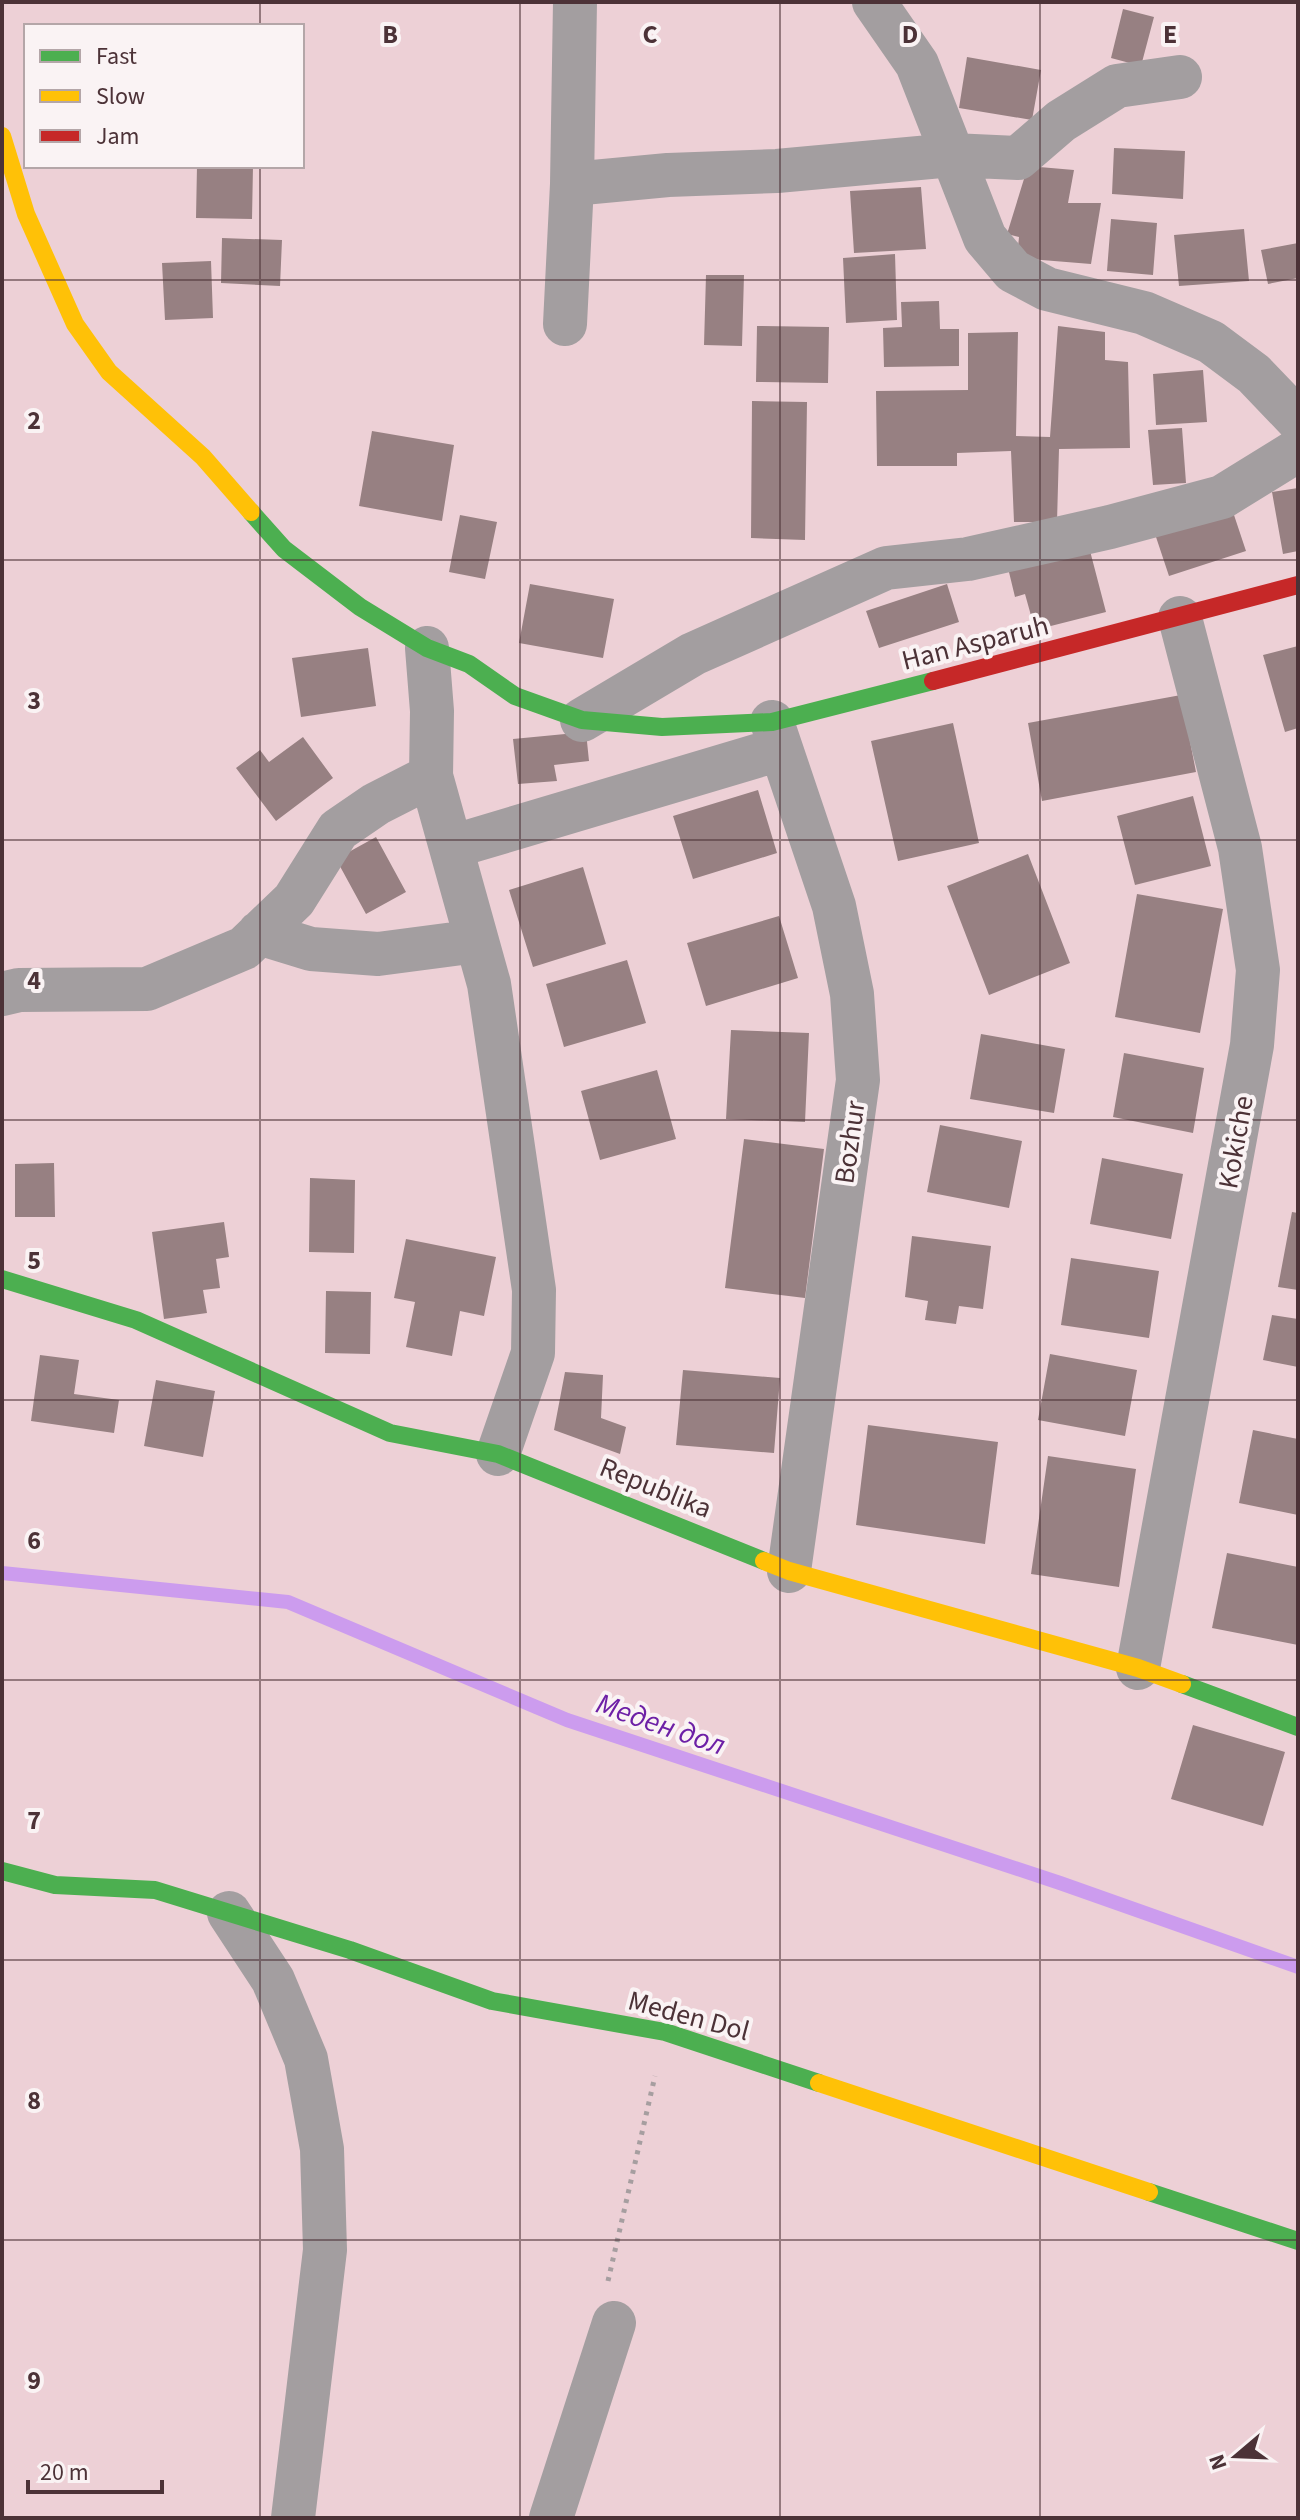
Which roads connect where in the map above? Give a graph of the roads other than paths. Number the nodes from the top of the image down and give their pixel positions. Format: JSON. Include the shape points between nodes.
{"nodes":[{"id":1,"x":575,"y":2,"type":"edge"},
{"id":2,"x":874,"y":2,"type":"edge"},
{"id":3,"x":1180,"y":77,"type":"dead end"},
{"id":4,"x":2,"y":136,"type":"edge"},
{"id":5,"x":952,"y":155,"type":"junction"},
{"id":6,"x":572,"y":184,"type":"junction"},
{"id":7,"x":565,"y":324,"type":"dead end"},
{"id":8,"x":1298,"y":420,"type":"edge"},
{"id":9,"x":1298,"y":450,"type":"edge"},
{"id":10,"x":1298,"y":585,"type":"edge"},
{"id":11,"x":1180,"y":618,"type":"junction"},
{"id":12,"x":427,"y":648,"type":"junction"},
{"id":13,"x":582,"y":720,"type":"junction"},
{"id":14,"x":776,"y":736,"type":"junction"},
{"id":15,"x":431,"y":776,"type":"junction"},
{"id":16,"x":451,"y":847,"type":"junction"},
{"id":17,"x":259,"y":933,"type":"junction"},
{"id":18,"x":477,"y":941,"type":"junction"},
{"id":19,"x":2,"y":994,"type":"edge"},
{"id":20,"x":2,"y":1279,"type":"edge"},
{"id":21,"x":498,"y":1454,"type":"junction"},
{"id":22,"x":789,"y":1571,"type":"junction"},
{"id":23,"x":1138,"y":1668,"type":"junction"},
{"id":24,"x":1298,"y":1727,"type":"edge"},
{"id":25,"x":2,"y":1871,"type":"edge"},
{"id":26,"x":229,"y":1913,"type":"junction"},
{"id":27,"x":1298,"y":2241,"type":"edge"},
{"id":28,"x":610,"y":2306,"type":"road end"},
{"id":29,"x":293,"y":2518,"type":"edge"},
{"id":30,"x":551,"y":2518,"type":"edge"}],
"edges":[{"from":1,"to":6,"type":"street"},
{"from":2,"to":5,"type":"street","via":[[917,64]]},
{"from":3,"to":5,"type":"street","via":[[1117,86],[1061,121],[1018,158]]},
{"from":4,"to":12,"type":"street","name":"Han Asparuh","via":[[26,214],[75,324],[109,372],[203,457],[284,549],[360,607]]},
{"from":5,"to":6,"type":"street"},
{"from":5,"to":8,"type":"street","via":[[985,238],[1013,271],[1047,289],[1144,313],[1211,342],[1254,374]]},
{"from":6,"to":7,"type":"street"},
{"from":9,"to":13,"type":"street","via":[[1222,497],[968,559],[886,568],[693,654]]},
{"from":10,"to":11,"type":"street","name":"Han Asparuh"},
{"from":11,"to":14,"type":"street","name":"Han Asparuh"},
{"from":11,"to":23,"type":"street","name":"Kokiche","via":[[1240,848],[1258,970],[1252,1045]]},
{"from":12,"to":13,"type":"street","name":"Han Asparuh","via":[[469,664],[515,696]]},
{"from":12,"to":15,"type":"street"},
{"from":13,"to":14,"type":"street","name":"Han Asparuh"},
{"from":14,"to":16,"type":"street"},
{"from":14,"to":22,"type":"street","name":"Bozhur","via":[[834,906],[852,994],[858,1080]]},
{"from":15,"to":16,"type":"street"},
{"from":15,"to":17,"type":"street","via":[[338,830],[294,900]]},
{"from":16,"to":18,"type":"street"},
{"from":17,"to":18,"type":"street","via":[[311,949],[378,954]]},
{"from":17,"to":19,"type":"street","via":[[244,948],[147,989]]},
{"from":18,"to":21,"type":"street","via":[[489,984],[534,1290],[533,1353]]},
{"from":20,"to":21,"type":"street","name":"Republika","via":[[136,1320],[390,1433]]},
{"from":21,"to":22,"type":"street","name":"Republika"},
{"from":22,"to":23,"type":"street","name":"Republika"},
{"from":23,"to":24,"type":"street","name":"Republika"},
{"from":25,"to":26,"type":"street","name":"Meden Dol","via":[[55,1885],[155,1890]]},
{"from":26,"to":27,"type":"street","name":"Meden Dol","via":[[492,2001],[665,2032]]},
{"from":26,"to":29,"type":"street","via":[[273,1980],[306,2059],[322,2149],[325,2250]]},
{"from":28,"to":30,"type":"street"}]}
